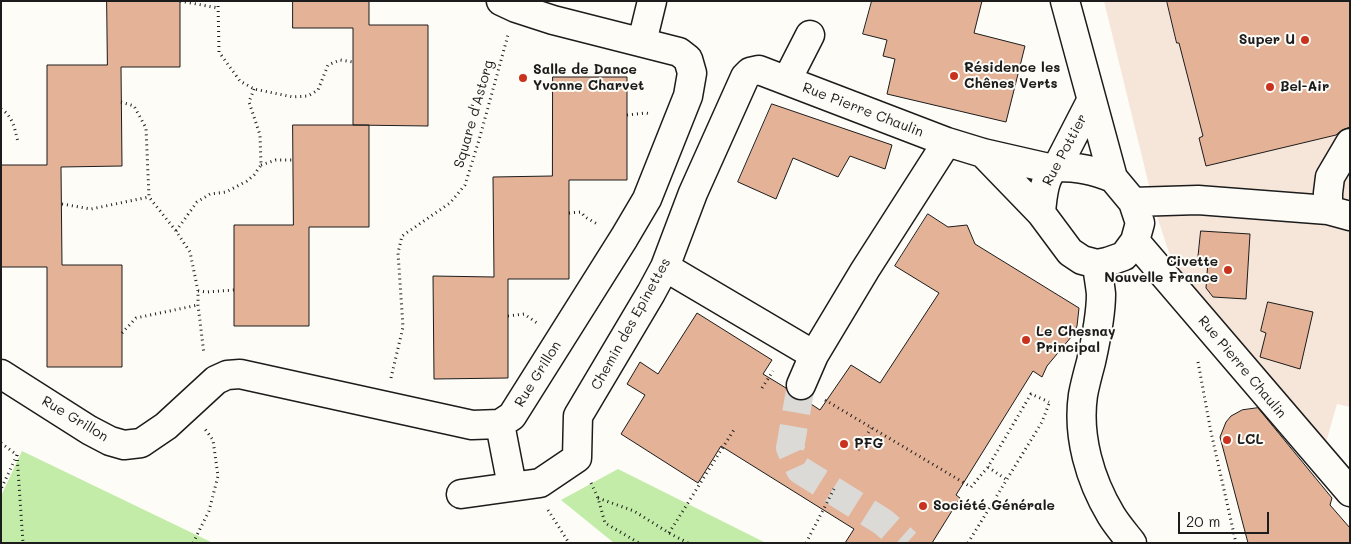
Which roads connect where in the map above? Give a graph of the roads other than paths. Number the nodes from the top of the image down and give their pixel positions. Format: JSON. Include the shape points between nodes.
{"nodes":[{"id":1,"x":652,"y":1,"type":"edge"},
{"id":2,"x":1065,"y":1,"type":"edge"},
{"id":3,"x":509,"y":5,"type":"edge"},
{"id":4,"x":810,"y":36,"type":"dead end"},
{"id":5,"x":642,"y":42,"type":"junction"},
{"id":6,"x":745,"y":77,"type":"joint"},
{"id":7,"x":787,"y":80,"type":"junction"},
{"id":8,"x":1091,"y":101,"type":"junction"},
{"id":9,"x":947,"y":142,"type":"junction"},
{"id":10,"x":1350,"y":144,"type":"edge"},
{"id":11,"x":983,"y":153,"type":"junction"},
{"id":12,"x":1055,"y":168,"type":"junction"},
{"id":13,"x":1350,"y":176,"type":"edge"},
{"id":14,"x":1113,"y":178,"type":"junction"},
{"id":15,"x":1133,"y":202,"type":"junction"},
{"id":16,"x":1335,"y":207,"type":"edge"},
{"id":17,"x":1041,"y":213,"type":"junction"},
{"id":18,"x":1134,"y":241,"type":"junction"},
{"id":19,"x":1096,"y":264,"type":"junction"},
{"id":20,"x":665,"y":267,"type":"junction"},
{"id":21,"x":814,"y":356,"type":"junction"},
{"id":22,"x":1,"y":374,"type":"edge"},
{"id":23,"x":801,"y":385,"type":"tunnel mouth"},
{"id":24,"x":500,"y":424,"type":"junction"},
{"id":25,"x":512,"y":486,"type":"junction"},
{"id":26,"x":1350,"y":492,"type":"edge"},
{"id":27,"x":461,"y":494,"type":"dead end"},
{"id":28,"x":1132,"y":543,"type":"edge"}],
"edges":[{"from":1,"to":5,"type":"street"},
{"from":2,"to":8,"type":"street","name":"Rue Pottier"},
{"from":3,"to":5,"type":"street","name":"Rue Grillon","via":[[553,20]]},
{"from":4,"to":7,"type":"street"},
{"from":5,"to":24,"type":"street","name":"Rue Grillon","via":[[679,52],[688,59],[692,73],[688,96],[647,198],[512,416]]},
{"from":6,"to":7,"type":"street","name":"Rue Pierre Chaulin","via":[[759,70]]},
{"from":6,"to":20,"type":"street","name":"Chemin des Epinettes"},
{"from":7,"to":9,"type":"street","name":"Rue Pierre Chaulin"},
{"from":8,"to":12,"type":"street","name":"Rue Pottier"},
{"from":8,"to":14,"type":"street","name":"Rue Pottier"},
{"from":9,"to":11,"type":"street","name":"Rue Pierre Chaulin"},
{"from":9,"to":21,"type":"street"},
{"from":10,"to":16,"type":"street","via":[[1330,177]]},
{"from":11,"to":12,"type":"street","name":"Rue Pierre Chaulin"},
{"from":11,"to":17,"type":"street","name":"Rue Pierre Chaulin"},
{"from":12,"to":14,"type":"street","via":[[1084,168]]},
{"from":12,"to":17,"type":"street","name":"Rue Pottier","via":[[1042,194]]},
{"from":13,"to":16,"type":"street"},
{"from":14,"to":15,"type":"street","name":"Rue Pottier"},
{"from":15,"to":16,"type":"street","via":[[1198,200]]},
{"from":15,"to":18,"type":"street","name":"Rue Pottier","via":[[1140,223]]},
{"from":17,"to":19,"type":"street","via":[[1070,252]]},
{"from":18,"to":19,"type":"street","via":[[1124,256]]},
{"from":18,"to":26,"type":"street","name":"Rue Pierre Chaulin"},
{"from":19,"to":28,"type":"street","via":[[1100,310],[1083,395],[1084,444],[1102,498]]},
{"from":20,"to":21,"type":"street"},
{"from":20,"to":25,"type":"street","name":"Chemin des Epinettes","via":[[578,416],[577,458],[540,483]]},
{"from":21,"to":23,"type":"street"},
{"from":22,"to":24,"type":"street","name":"Rue Grillon","via":[[88,430],[124,445],[141,443],[166,426],[216,380],[240,374],[472,425]]},
{"from":24,"to":25,"type":"street"},
{"from":25,"to":27,"type":"street","name":"Chemin des Epinettes"}]}
